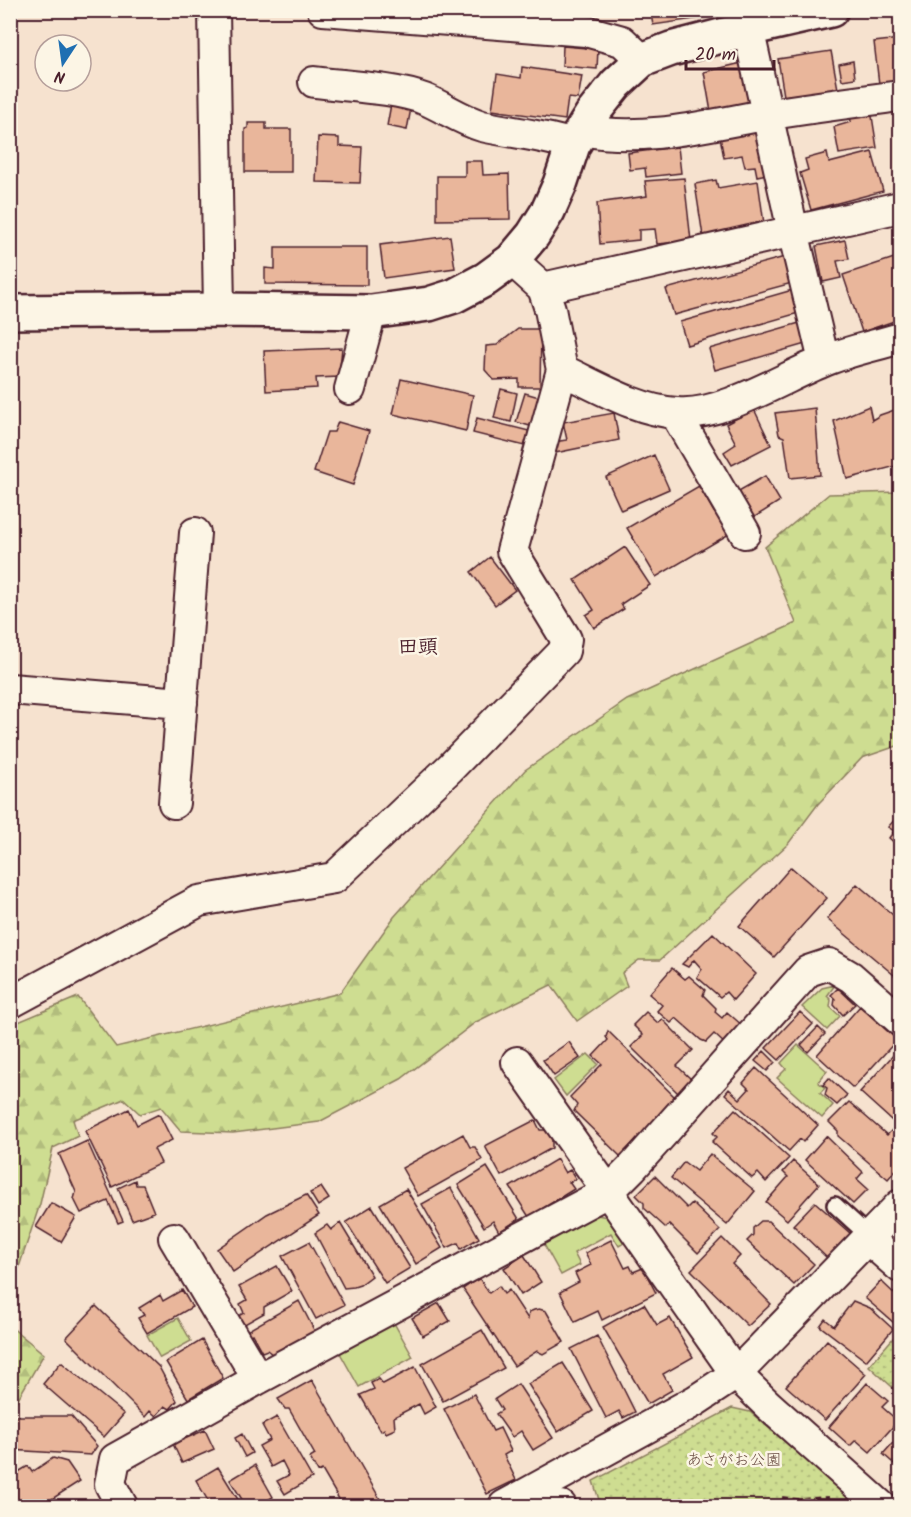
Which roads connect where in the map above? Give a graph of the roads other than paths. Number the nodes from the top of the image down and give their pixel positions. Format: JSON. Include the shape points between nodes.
{"nodes":[{"id":1,"x":214,"y":10,"type":"edge"},
{"id":2,"x":323,"y":10,"type":"edge"},
{"id":3,"x":831,"y":10,"type":"edge"},
{"id":4,"x":745,"y":20,"type":"edge"},
{"id":5,"x":642,"y":60,"type":"junction"},
{"id":6,"x":314,"y":82,"type":"dead end"},
{"id":7,"x":900,"y":96,"type":"edge"},
{"id":8,"x":768,"y":115,"type":"junction"},
{"id":9,"x":577,"y":138,"type":"junction"},
{"id":10,"x":900,"y":207,"type":"edge"},
{"id":11,"x":793,"y":231,"type":"junction"},
{"id":12,"x":512,"y":260,"type":"junction"},
{"id":13,"x":543,"y":288,"type":"junction"},
{"id":14,"x":219,"y":310,"type":"junction"},
{"id":15,"x":10,"y":312,"type":"edge"},
{"id":16,"x":371,"y":312,"type":"junction"},
{"id":17,"x":900,"y":338,"type":"edge"},
{"id":18,"x":824,"y":361,"type":"junction"},
{"id":19,"x":562,"y":370,"type":"junction"},
{"id":20,"x":350,"y":389,"type":"dead end"},
{"id":21,"x":675,"y":413,"type":"junction"},
{"id":22,"x":195,"y":533,"type":"dead end"},
{"id":23,"x":745,"y":533,"type":"dead end"},
{"id":24,"x":10,"y":689,"type":"edge"},
{"id":25,"x":182,"y":703,"type":"junction"},
{"id":26,"x":174,"y":803,"type":"dead end"},
{"id":27,"x":10,"y":1003,"type":"edge"},
{"id":28,"x":900,"y":1020,"type":"edge"},
{"id":29,"x":517,"y":1062,"type":"dead end"},
{"id":30,"x":609,"y":1191,"type":"junction"},
{"id":31,"x":835,"y":1204,"type":"dead end"},
{"id":32,"x":900,"y":1205,"type":"edge"},
{"id":33,"x":174,"y":1238,"type":"dead end"},
{"id":34,"x":868,"y":1239,"type":"junction"},
{"id":35,"x":900,"y":1268,"type":"edge"},
{"id":36,"x":736,"y":1374,"type":"junction"},
{"id":37,"x":258,"y":1379,"type":"junction"},
{"id":38,"x":511,"y":1502,"type":"edge"},
{"id":39,"x":122,"y":1506,"type":"edge"},
{"id":40,"x":561,"y":1506,"type":"edge"},
{"id":41,"x":881,"y":1506,"type":"edge"}],
"edges":[{"from":1,"to":14,"type":"street"},
{"from":2,"to":5,"type":"street","via":[[586,32],[622,41]]},
{"from":3,"to":4,"type":"street"},
{"from":4,"to":5,"type":"street"},
{"from":4,"to":8,"type":"street"},
{"from":5,"to":9,"type":"street","via":[[616,84]]},
{"from":6,"to":9,"type":"street","via":[[422,98],[483,126],[550,138]]},
{"from":7,"to":8,"type":"street"},
{"from":8,"to":9,"type":"street","via":[[654,134]]},
{"from":8,"to":11,"type":"street"},
{"from":9,"to":12,"type":"street","via":[[548,211]]},
{"from":10,"to":11,"type":"street"},
{"from":11,"to":13,"type":"street"},
{"from":11,"to":18,"type":"street"},
{"from":12,"to":13,"type":"street"},
{"from":12,"to":16,"type":"street","via":[[454,296],[420,306]]},
{"from":13,"to":19,"type":"street"},
{"from":14,"to":15,"type":"street"},
{"from":14,"to":16,"type":"street"},
{"from":16,"to":20,"type":"street"},
{"from":17,"to":18,"type":"street"},
{"from":18,"to":21,"type":"street","via":[[735,401],[690,414]]},
{"from":19,"to":21,"type":"street","via":[[650,408]]},
{"from":19,"to":27,"type":"street","via":[[512,551],[566,639],[564,651],[450,768],[334,878],[199,901]]},
{"from":21,"to":23,"type":"street"},
{"from":22,"to":25,"type":"street"},
{"from":24,"to":25,"type":"street"},
{"from":25,"to":26,"type":"street"},
{"from":28,"to":30,"type":"street","via":[[851,977],[829,964],[808,971]]},
{"from":29,"to":30,"type":"street"},
{"from":30,"to":36,"type":"street"},
{"from":30,"to":37,"type":"street"},
{"from":31,"to":34,"type":"lane"},
{"from":32,"to":34,"type":"street"},
{"from":33,"to":37,"type":"street"},
{"from":34,"to":35,"type":"street"},
{"from":34,"to":36,"type":"street"},
{"from":36,"to":38,"type":"street","via":[[695,1401]]},
{"from":36,"to":41,"type":"street"},
{"from":37,"to":39,"type":"street","via":[[115,1459],[110,1484]]},
{"from":38,"to":40,"type":"street"}]}
